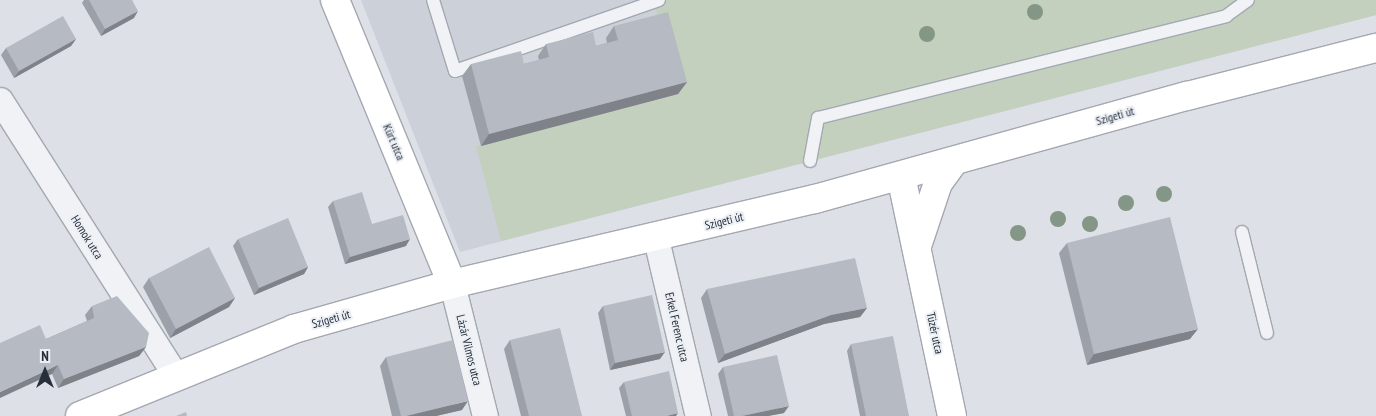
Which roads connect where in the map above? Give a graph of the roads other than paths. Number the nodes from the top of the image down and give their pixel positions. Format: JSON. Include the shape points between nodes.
{"nodes":[{"id":1,"x":335,"y":0,"type":"edge"},
{"id":2,"x":433,"y":0,"type":"edge"},
{"id":3,"x":659,"y":0,"type":"edge"},
{"id":4,"x":1248,"y":0,"type":"edge"},
{"id":5,"x":1376,"y":48,"type":"edge"},
{"id":6,"x":0,"y":100,"type":"edge"},
{"id":7,"x":810,"y":161,"type":"dead end"},
{"id":8,"x":954,"y":161,"type":"junction"},
{"id":9,"x":901,"y":176,"type":"junction"},
{"id":10,"x":1242,"y":232,"type":"dead end"},
{"id":11,"x":656,"y":238,"type":"junction"},
{"id":12,"x":918,"y":251,"type":"junction"},
{"id":13,"x":452,"y":284,"type":"junction"},
{"id":14,"x":1267,"y":333,"type":"dead end"},
{"id":15,"x":175,"y":375,"type":"junction"},
{"id":16,"x":80,"y":416,"type":"edge"},
{"id":17,"x":485,"y":416,"type":"edge"},
{"id":18,"x":698,"y":416,"type":"edge"},
{"id":19,"x":952,"y":416,"type":"edge"}],
"edges":[{"from":1,"to":13,"type":"street","name":"Kürt utca"},
{"from":2,"to":3,"type":"lane","via":[[455,70]]},
{"from":4,"to":7,"type":"lane","via":[[1226,16],[818,118]]},
{"from":5,"to":8,"type":"street","name":"Szigeti út","via":[[1187,96]]},
{"from":6,"to":15,"type":"street","name":"Homok utca"},
{"from":8,"to":9,"type":"street","name":"Szigeti út"},
{"from":8,"to":12,"type":"street","name":"Tüzér utca","via":[[938,183],[925,215]]},
{"from":9,"to":11,"type":"street","name":"Szigeti út"},
{"from":9,"to":12,"type":"street","name":"Tüzér utca"},
{"from":10,"to":14,"type":"lane"},
{"from":11,"to":13,"type":"street","name":"Szigeti út"},
{"from":11,"to":18,"type":"street","name":"Erkel Ferenc utca"},
{"from":12,"to":19,"type":"street","name":"Tüzér utca"},
{"from":13,"to":15,"type":"street","name":"Szigeti út","via":[[294,329]]},
{"from":13,"to":17,"type":"street","name":"Lázár Vilmos utca"},
{"from":15,"to":16,"type":"street","name":"Szigeti út"}]}
